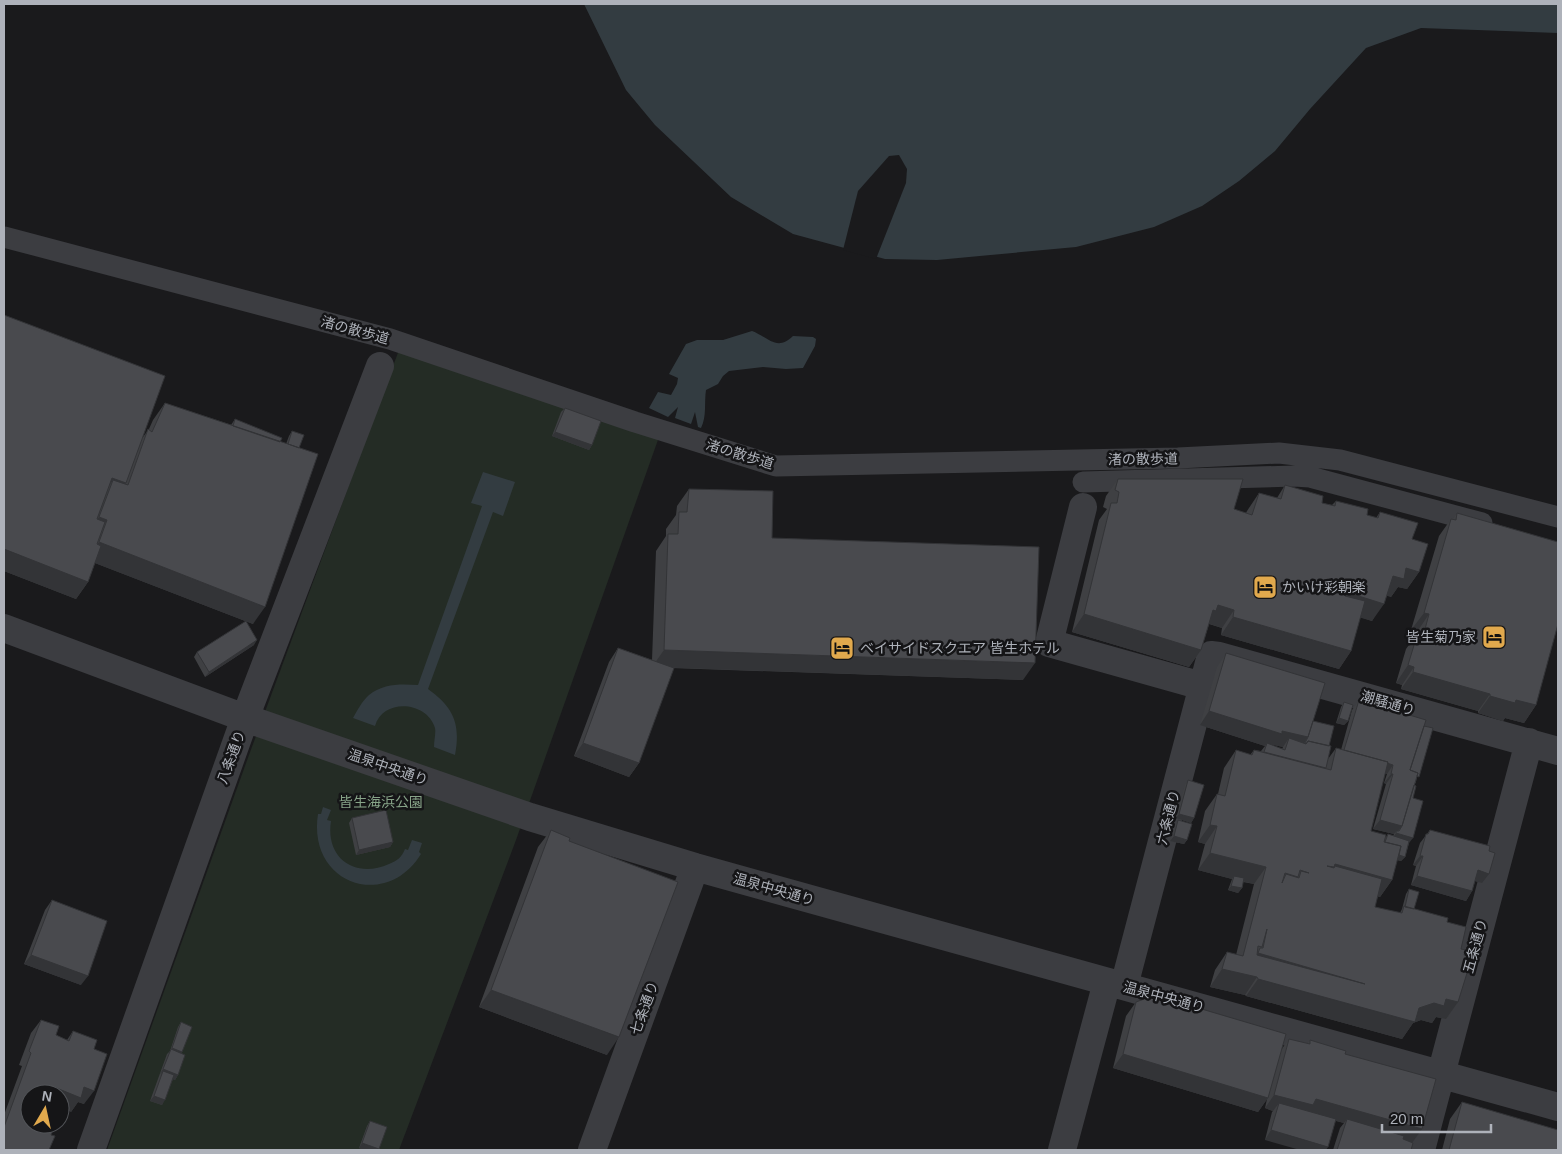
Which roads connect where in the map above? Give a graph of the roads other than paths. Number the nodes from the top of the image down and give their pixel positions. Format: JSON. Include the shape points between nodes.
{"nodes":[{"id":1,"x":4,"y":237,"type":"edge"},
{"id":2,"x":390,"y":339,"type":"junction"},
{"id":3,"x":380,"y":366,"type":"joint"},
{"id":4,"x":1080,"y":460,"type":"junction"},
{"id":5,"x":1083,"y":494,"type":"junction"},
{"id":6,"x":1558,"y":517,"type":"edge"},
{"id":7,"x":1501,"y":528,"type":"edge"},
{"id":8,"x":4,"y":628,"type":"edge"},
{"id":9,"x":1218,"y":656,"type":"joint"},
{"id":10,"x":1202,"y":686,"type":"junction"},
{"id":11,"x":245,"y":718,"type":"junction"},
{"id":12,"x":1529,"y":742,"type":"junction"},
{"id":13,"x":1558,"y":751,"type":"edge"},
{"id":14,"x":695,"y":867,"type":"junction"},
{"id":15,"x":1116,"y":984,"type":"junction"},
{"id":16,"x":1441,"y":1074,"type":"junction"},
{"id":17,"x":1558,"y":1106,"type":"edge"},
{"id":18,"x":91,"y":1150,"type":"edge"},
{"id":19,"x":592,"y":1150,"type":"edge"},
{"id":20,"x":1062,"y":1150,"type":"edge"},
{"id":21,"x":1421,"y":1150,"type":"edge"}],
"edges":[{"from":1,"to":2,"type":"lane","name":"渚の散歩道"},
{"from":2,"to":3,"type":"lane"},
{"from":2,"to":4,"type":"lane","name":"渚の散歩道","via":[[776,466]]},
{"from":3,"to":11,"type":"street","name":"八条通り"},
{"from":4,"to":5,"type":"lane"},
{"from":4,"to":6,"type":"lane","name":"渚の散歩道","via":[[1280,453],[1310,456],[1340,460]]},
{"from":5,"to":7,"type":"lane","via":[[1310,477]]},
{"from":5,"to":10,"type":"street","via":[[1049,643]]},
{"from":8,"to":11,"type":"street","name":"温泉中央通り"},
{"from":9,"to":10,"type":"street","name":"六条通り","via":[[1211,655]]},
{"from":9,"to":12,"type":"street","name":"潮騒通り"},
{"from":10,"to":15,"type":"street","name":"六条通り"},
{"from":11,"to":14,"type":"street","name":"温泉中央通り","via":[[530,817]]},
{"from":11,"to":18,"type":"street","name":"八条通り"},
{"from":12,"to":13,"type":"street","name":"潮騒通り"},
{"from":12,"to":16,"type":"street","name":"五条通り"},
{"from":14,"to":15,"type":"street","name":"温泉中央通り"},
{"from":14,"to":19,"type":"street","name":"七条通り"},
{"from":15,"to":16,"type":"street","name":"温泉中央通り"},
{"from":15,"to":20,"type":"street","name":"六条通り"},
{"from":16,"to":17,"type":"street","name":"温泉中央通り"},
{"from":16,"to":21,"type":"street","name":"五条通り"}]}
